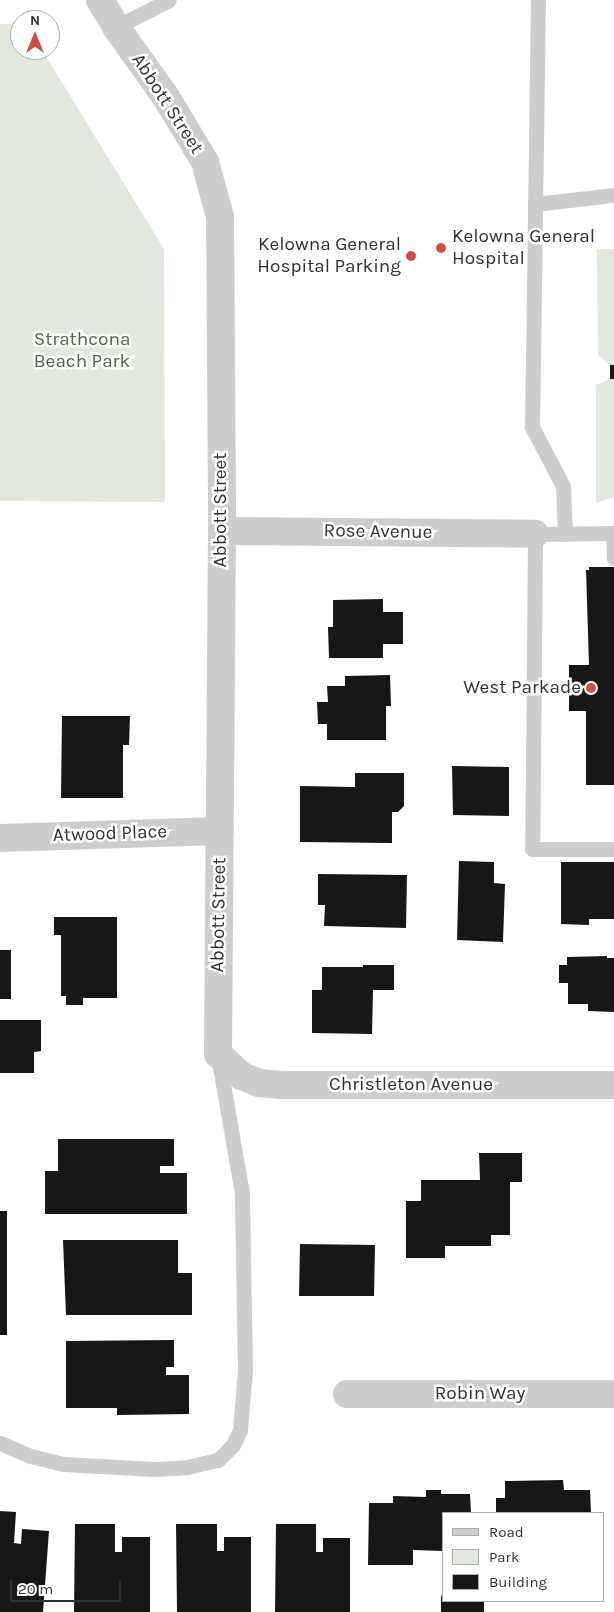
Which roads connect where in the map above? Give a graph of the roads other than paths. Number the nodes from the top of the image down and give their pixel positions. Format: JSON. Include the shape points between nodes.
{"nodes":[{"id":1,"x":100,"y":0,"type":"edge"},
{"id":2,"x":169,"y":0,"type":"edge"},
{"id":3,"x":538,"y":0,"type":"edge"},
{"id":4,"x":116,"y":27,"type":"junction"},
{"id":5,"x":614,"y":195,"type":"edge"},
{"id":6,"x":535,"y":204,"type":"junction"},
{"id":7,"x":222,"y":530,"type":"junction"},
{"id":8,"x":613,"y":533,"type":"edge"},
{"id":9,"x":535,"y":534,"type":"junction"},
{"id":10,"x":566,"y":534,"type":"junction"},
{"id":11,"x":614,"y":558,"type":"edge"},
{"id":12,"x":220,"y":830,"type":"junction"},
{"id":13,"x":0,"y":838,"type":"edge"},
{"id":14,"x":614,"y":849,"type":"edge"},
{"id":15,"x":218,"y":1054,"type":"junction"},
{"id":16,"x":614,"y":1085,"type":"edge"},
{"id":17,"x":347,"y":1394,"type":"dead end"},
{"id":18,"x":614,"y":1394,"type":"edge"},
{"id":19,"x":0,"y":1443,"type":"edge"}],
"edges":[{"from":1,"to":4,"type":"street","name":"Abbott Street"},
{"from":2,"to":4,"type":"lane"},
{"from":3,"to":6,"type":"lane"},
{"from":4,"to":7,"type":"street","name":"Abbott Street","via":[[166,97],[205,162],[220,218]]},
{"from":5,"to":6,"type":"lane"},
{"from":6,"to":10,"type":"lane","via":[[532,427],[563,486]]},
{"from":7,"to":9,"type":"street","name":"Rose Avenue"},
{"from":7,"to":12,"type":"street","name":"Abbott Street"},
{"from":8,"to":10,"type":"lane"},
{"from":8,"to":11,"type":"lane"},
{"from":9,"to":10,"type":"lane"},
{"from":9,"to":14,"type":"lane","via":[[532,848]]},
{"from":12,"to":13,"type":"street","name":"Atwood Place"},
{"from":12,"to":15,"type":"street","name":"Abbott Street"},
{"from":15,"to":16,"type":"street","name":"Christleton Avenue","via":[[242,1076],[259,1083]]},
{"from":15,"to":19,"type":"lane","via":[[242,1193],[245,1370],[240,1430],[234,1445],[218,1460],[154,1469],[63,1464],[31,1456]]},
{"from":17,"to":18,"type":"street","name":"Robin Way"}]}
